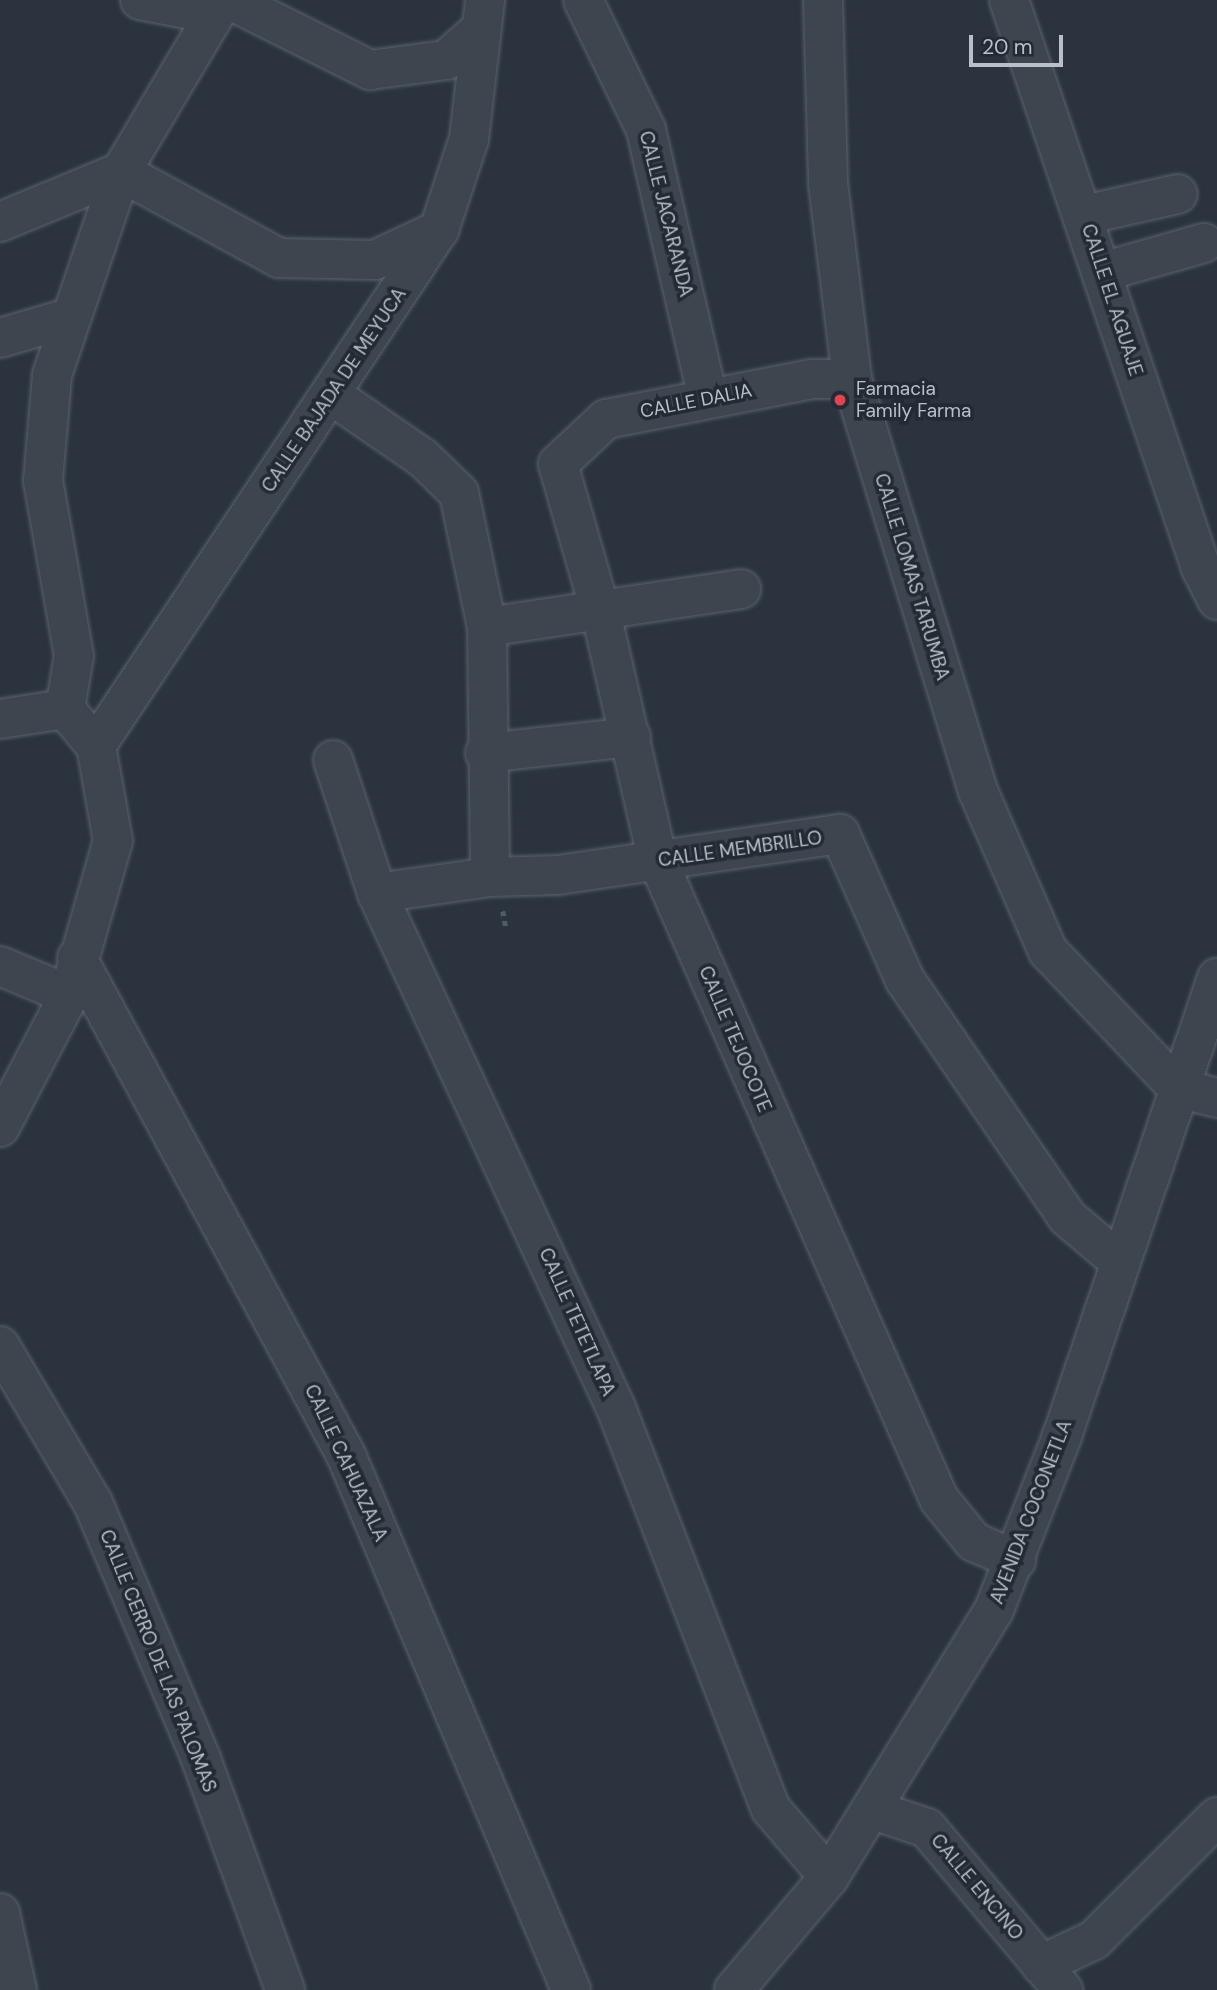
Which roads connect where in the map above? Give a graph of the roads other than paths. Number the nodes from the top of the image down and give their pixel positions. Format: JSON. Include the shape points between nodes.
{"nodes":[{"id":1,"x":140,"y":0,"type":"edge"},
{"id":2,"x":221,"y":0,"type":"edge"},
{"id":3,"x":230,"y":0,"type":"edge"},
{"id":4,"x":583,"y":0,"type":"edge"},
{"id":5,"x":823,"y":0,"type":"edge"},
{"id":6,"x":1009,"y":0,"type":"edge"},
{"id":7,"x":483,"y":15,"type":"edge"},
{"id":8,"x":121,"y":172,"type":"junction"},
{"id":9,"x":1178,"y":194,"type":"dead end"},
{"id":10,"x":1084,"y":215,"type":"junction"},
{"id":11,"x":0,"y":222,"type":"edge"},
{"id":12,"x":439,"y":230,"type":"junction"},
{"id":13,"x":1204,"y":243,"type":"dead end"},
{"id":14,"x":1102,"y":272,"type":"junction"},
{"id":15,"x":69,"y":318,"type":"junction"},
{"id":16,"x":0,"y":338,"type":"edge"},
{"id":17,"x":852,"y":379,"type":"junction"},
{"id":18,"x":333,"y":396,"type":"junction"},
{"id":19,"x":708,"y":398,"type":"junction"},
{"id":20,"x":558,"y":464,"type":"joint"},
{"id":21,"x":741,"y":589,"type":"dead end"},
{"id":22,"x":1217,"y":600,"type":"edge"},
{"id":23,"x":601,"y":613,"type":"junction"},
{"id":24,"x":487,"y":627,"type":"junction"},
{"id":25,"x":65,"y":709,"type":"junction"},
{"id":26,"x":0,"y":719,"type":"edge"},
{"id":27,"x":631,"y":737,"type":"junction"},
{"id":28,"x":96,"y":746,"type":"junction"},
{"id":29,"x":485,"y":753,"type":"junction"},
{"id":30,"x":333,"y":760,"type":"dead end"},
{"id":31,"x":658,"y":861,"type":"junction"},
{"id":32,"x":490,"y":877,"type":"junction"},
{"id":33,"x":377,"y":893,"type":"junction"},
{"id":34,"x":77,"y":958,"type":"junction"},
{"id":35,"x":0,"y":967,"type":"edge"},
{"id":36,"x":1217,"y":978,"type":"edge"},
{"id":37,"x":69,"y":995,"type":"junction"},
{"id":38,"x":1178,"y":1088,"type":"junction"},
{"id":39,"x":1217,"y":1098,"type":"edge"},
{"id":40,"x":3,"y":1118,"type":"edge"},
{"id":41,"x":1120,"y":1262,"type":"junction"},
{"id":42,"x":0,"y":1346,"type":"edge"},
{"id":43,"x":1016,"y":1560,"type":"junction"},
{"id":44,"x":873,"y":1810,"type":"junction"},
{"id":45,"x":1217,"y":1817,"type":"edge"},
{"id":46,"x":829,"y":1877,"type":"junction"},
{"id":47,"x":0,"y":1913,"type":"edge"},
{"id":48,"x":1052,"y":1977,"type":"edge"},
{"id":49,"x":744,"y":1986,"type":"edge"},
{"id":50,"x":17,"y":1990,"type":"edge"},
{"id":51,"x":285,"y":1990,"type":"edge"},
{"id":52,"x":571,"y":1990,"type":"edge"}],
"edges":[{"from":1,"to":2,"type":"street","via":[[196,11]]},
{"from":2,"to":8,"type":"street"},
{"from":3,"to":7,"type":"street","via":[[370,70],[446,60]]},
{"from":4,"to":19,"type":"street","name":"CALLE JACARANDA","via":[[646,130]]},
{"from":5,"to":17,"type":"street","name":"CALLE LOMAS TARUMBA","via":[[828,183]]},
{"from":6,"to":10,"type":"street","name":"CALLE EL AGUAJE"},
{"from":7,"to":12,"type":"street","name":"CALLE BAJADA DE MEYUCA","via":[[469,139]]},
{"from":8,"to":11,"type":"street"},
{"from":8,"to":12,"type":"street","via":[[279,258],[375,260]]},
{"from":8,"to":15,"type":"street"},
{"from":9,"to":10,"type":"street"},
{"from":10,"to":14,"type":"street","name":"CALLE EL AGUAJE"},
{"from":12,"to":18,"type":"street","name":"CALLE BAJADA DE MEYUCA"},
{"from":13,"to":14,"type":"street"},
{"from":14,"to":22,"type":"street","name":"CALLE EL AGUAJE","via":[[1200,568]]},
{"from":15,"to":16,"type":"street"},
{"from":15,"to":25,"type":"street","via":[[44,430],[43,481],[75,656]]},
{"from":17,"to":19,"type":"street","name":"CALLE DALIA","via":[[812,379]]},
{"from":17,"to":38,"type":"street","name":"CALLE LOMAS TARUMBA","via":[[978,791],[1012,882],[1048,951]]},
{"from":18,"to":24,"type":"street","via":[[423,458],[459,493]]},
{"from":18,"to":28,"type":"street","name":"CALLE BAJADA DE MEYUCA"},
{"from":19,"to":20,"type":"street","name":"CALLE DALIA","via":[[606,419]]},
{"from":20,"to":23,"type":"street","name":"CALLE TEJOCOTE"},
{"from":21,"to":23,"type":"street"},
{"from":23,"to":24,"type":"street"},
{"from":23,"to":27,"type":"street","name":"CALLE TEJOCOTE"},
{"from":24,"to":29,"type":"street"},
{"from":25,"to":26,"type":"street"},
{"from":25,"to":28,"type":"street"},
{"from":27,"to":29,"type":"street"},
{"from":27,"to":31,"type":"street","name":"CALLE TEJOCOTE"},
{"from":28,"to":34,"type":"street","via":[[113,841]]},
{"from":29,"to":32,"type":"street"},
{"from":30,"to":33,"type":"street","name":"CALLE TETETLAPA"},
{"from":31,"to":32,"type":"street","name":"CALLE MEMBRILLO","via":[[558,875]]},
{"from":31,"to":41,"type":"street","name":"CALLE MEMBRILLO","via":[[840,834],[905,980],[1067,1217]]},
{"from":31,"to":43,"type":"street","name":"CALLE TEJOCOTE","via":[[939,1499],[974,1542]]},
{"from":32,"to":33,"type":"street","name":"CALLE MEMBRILLO"},
{"from":33,"to":46,"type":"street","name":"CALLE TETETLAPA","via":[[616,1408],[771,1810]]},
{"from":34,"to":37,"type":"street"},
{"from":34,"to":52,"type":"street","name":"CALLE CAHUAZALA","via":[[346,1455]]},
{"from":35,"to":37,"type":"street"},
{"from":36,"to":38,"type":"street","name":"AVENIDA COCONETLA"},
{"from":37,"to":40,"type":"street"},
{"from":38,"to":39,"type":"street"},
{"from":38,"to":41,"type":"street","name":"AVENIDA COCONETLA"},
{"from":41,"to":43,"type":"street","name":"AVENIDA COCONETLA"},
{"from":42,"to":51,"type":"street","name":"CALLE CERRO DE LAS PALOMAS","via":[[93,1503],[201,1759]]},
{"from":43,"to":44,"type":"street","name":"AVENIDA COCONETLA","via":[[994,1610]]},
{"from":44,"to":46,"type":"street","name":"AVENIDA COCONETLA"},
{"from":44,"to":48,"type":"street","name":"CALLE ENCINO","via":[[927,1828]]},
{"from":45,"to":48,"type":"street"},
{"from":46,"to":49,"type":"street","name":"AVENIDA COCONETLA"},
{"from":47,"to":50,"type":"street"}]}
